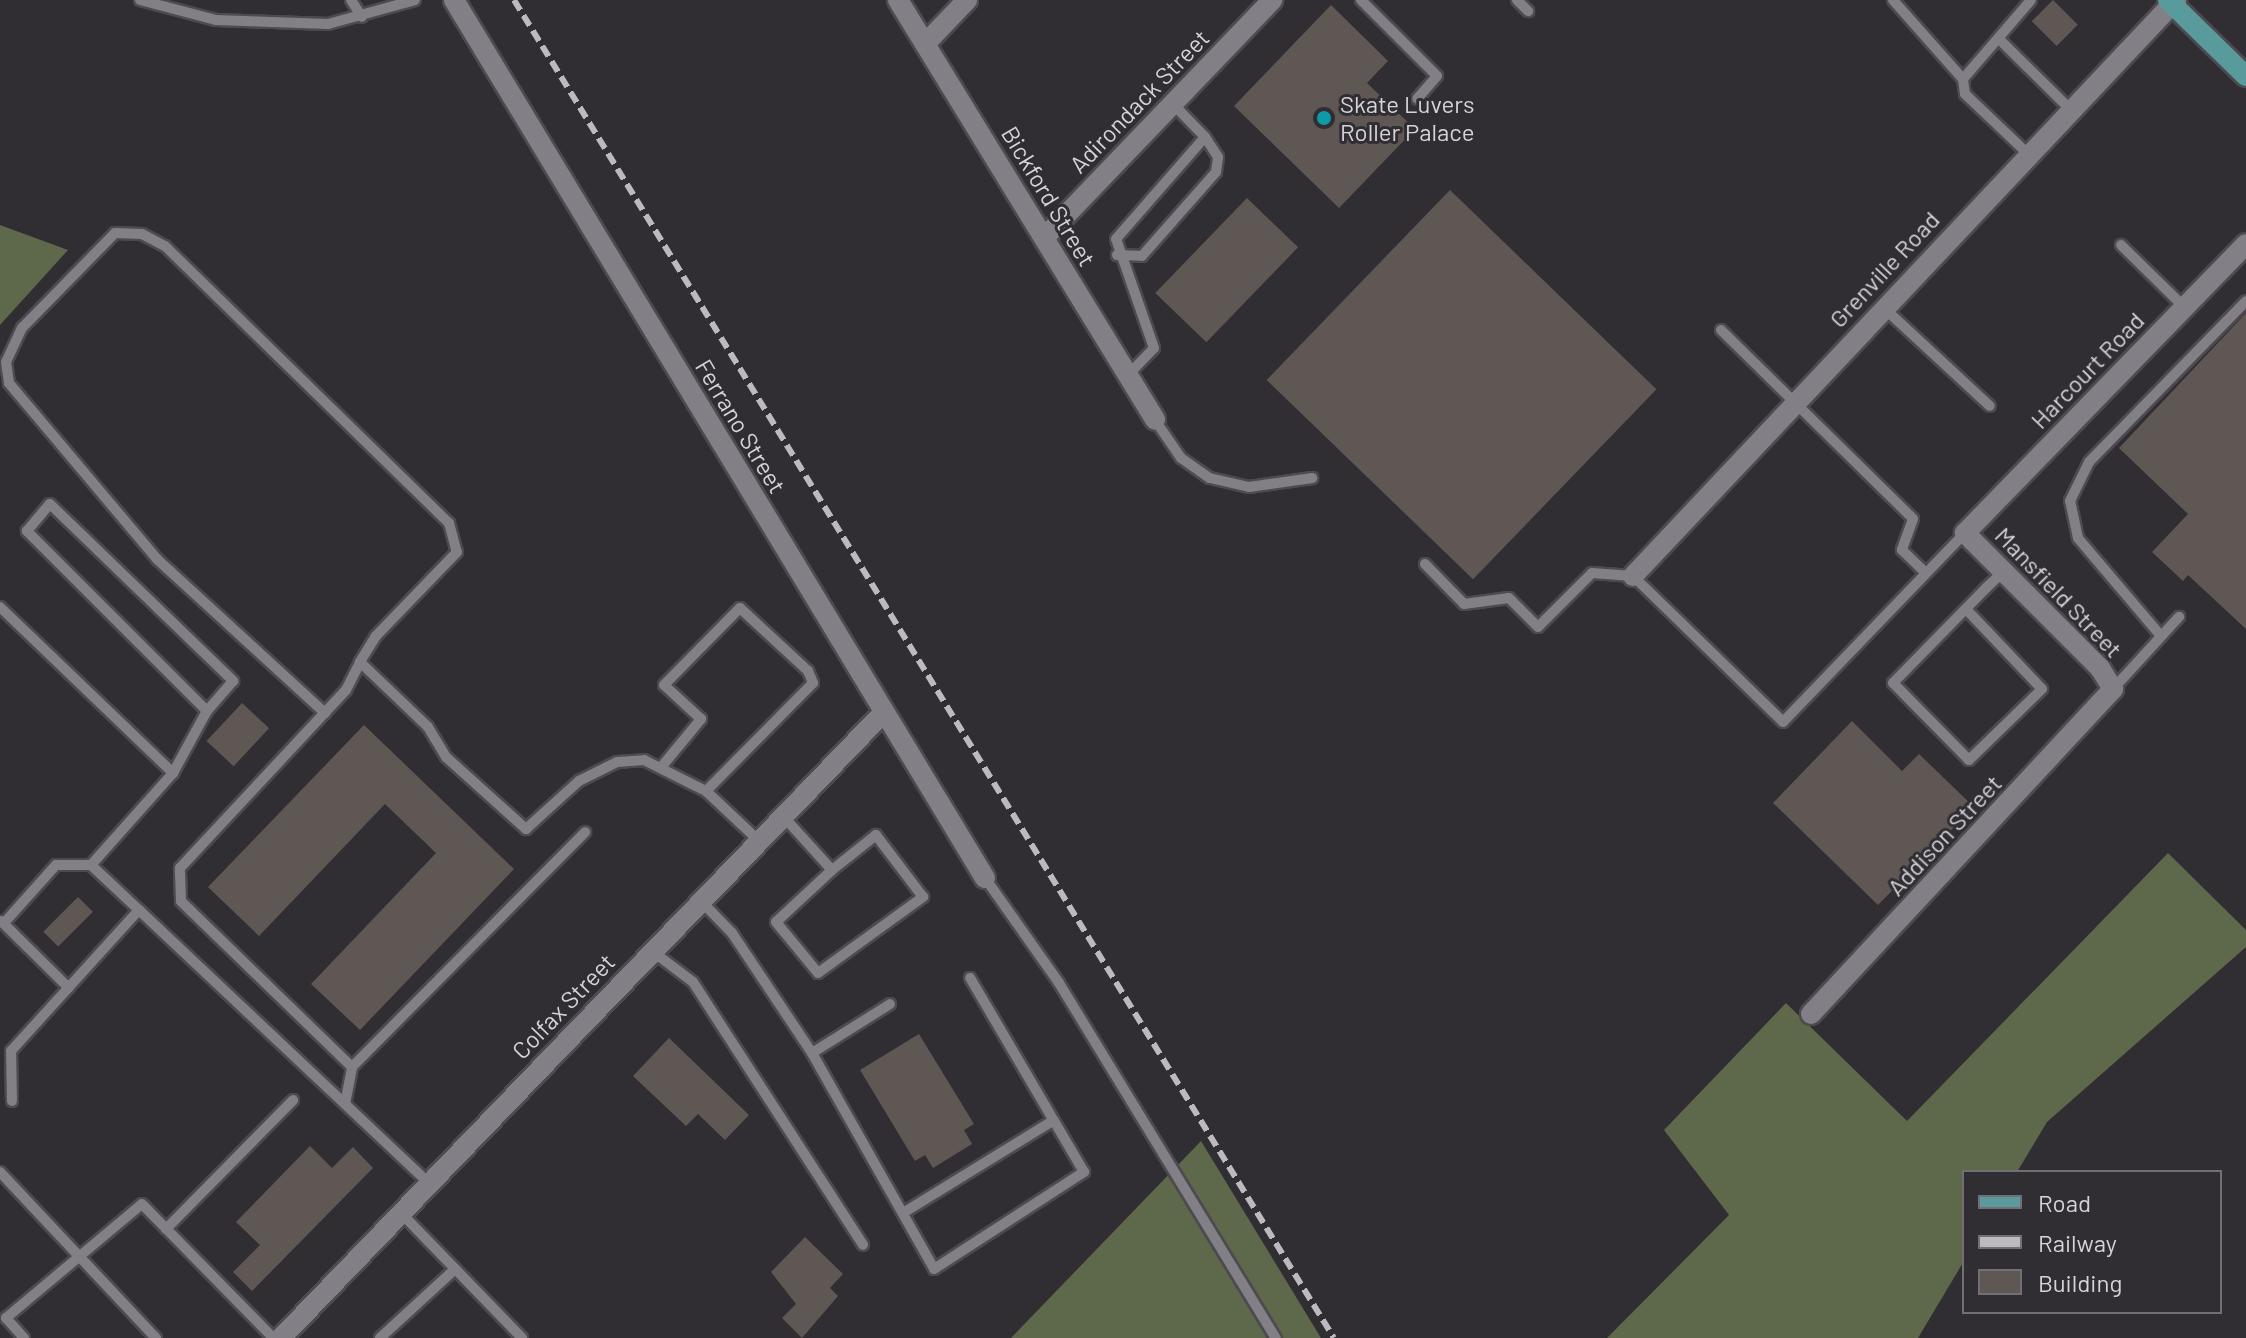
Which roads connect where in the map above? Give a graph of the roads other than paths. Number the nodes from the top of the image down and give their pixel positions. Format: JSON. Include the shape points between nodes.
{"nodes":[{"id":1,"x":140,"y":0,"type":"edge"},
{"id":2,"x":351,"y":0,"type":"edge"},
{"id":3,"x":415,"y":0,"type":"edge"},
{"id":4,"x":454,"y":0,"type":"edge"},
{"id":5,"x":898,"y":0,"type":"edge"},
{"id":6,"x":967,"y":0,"type":"edge"},
{"id":7,"x":1272,"y":0,"type":"edge"},
{"id":8,"x":1361,"y":0,"type":"edge"},
{"id":9,"x":1517,"y":0,"type":"edge"},
{"id":10,"x":1893,"y":0,"type":"edge"},
{"id":11,"x":2031,"y":0,"type":"edge"},
{"id":12,"x":2172,"y":1,"type":"edge"},
{"id":13,"x":1528,"y":11,"type":"dead end"},
{"id":14,"x":362,"y":17,"type":"junction"},
{"id":15,"x":2000,"y":40,"type":"junction"},
{"id":16,"x":925,"y":44,"type":"junction"},
{"id":17,"x":2246,"y":76,"type":"edge"},
{"id":18,"x":1963,"y":79,"type":"junction"},
{"id":19,"x":1417,"y":99,"type":"dead end"},
{"id":20,"x":1173,"y":104,"type":"junction"},
{"id":21,"x":2069,"y":108,"type":"junction"},
{"id":22,"x":1205,"y":137,"type":"junction"},
{"id":23,"x":2026,"y":152,"type":"junction"},
{"id":24,"x":1044,"y":238,"type":"junction"},
{"id":25,"x":2246,"y":244,"type":"edge"},
{"id":26,"x":2121,"y":245,"type":"dead end"},
{"id":27,"x":1117,"y":255,"type":"junction"},
{"id":28,"x":2246,"y":301,"type":"edge"},
{"id":29,"x":2184,"y":307,"type":"junction"},
{"id":30,"x":1884,"y":308,"type":"junction"},
{"id":31,"x":1721,"y":330,"type":"dead end"},
{"id":32,"x":1128,"y":375,"type":"junction"},
{"id":33,"x":1794,"y":404,"type":"junction"},
{"id":34,"x":1990,"y":406,"type":"dead end"},
{"id":35,"x":1155,"y":420,"type":"joint"},
{"id":36,"x":1312,"y":478,"type":"dead end"},
{"id":37,"x":1965,"y":533,"type":"junction"},
{"id":38,"x":1425,"y":564,"type":"dead end"},
{"id":39,"x":2004,"y":571,"type":"junction"},
{"id":40,"x":1926,"y":573,"type":"junction"},
{"id":41,"x":1633,"y":576,"type":"junction"},
{"id":42,"x":0,"y":607,"type":"edge"},
{"id":43,"x":1966,"y":609,"type":"junction"},
{"id":44,"x":2179,"y":617,"type":"dead end"},
{"id":45,"x":2161,"y":636,"type":"junction"},
{"id":46,"x":360,"y":662,"type":"junction"},
{"id":47,"x":2113,"y":689,"type":"junction"},
{"id":48,"x":207,"y":711,"type":"junction"},
{"id":49,"x":884,"y":712,"type":"junction"},
{"id":50,"x":325,"y":713,"type":"junction"},
{"id":51,"x":663,"y":765,"type":"junction"},
{"id":52,"x":173,"y":773,"type":"junction"},
{"id":53,"x":706,"y":791,"type":"junction"},
{"id":54,"x":782,"y":815,"type":"junction"},
{"id":55,"x":585,"y":832,"type":"dead end"},
{"id":56,"x":758,"y":840,"type":"junction"},
{"id":57,"x":91,"y":865,"type":"junction"},
{"id":58,"x":832,"y":870,"type":"junction"},
{"id":59,"x":985,"y":878,"type":"joint"},
{"id":60,"x":700,"y":900,"type":"junction"},
{"id":61,"x":139,"y":910,"type":"junction"},
{"id":62,"x":2,"y":922,"type":"edge"},
{"id":63,"x":652,"y":951,"type":"junction"},
{"id":64,"x":970,"y":978,"type":"dead end"},
{"id":65,"x":69,"y":988,"type":"junction"},
{"id":66,"x":890,"y":1004,"type":"dead end"},
{"id":67,"x":1811,"y":1014,"type":"dead end"},
{"id":68,"x":812,"y":1053,"type":"junction"},
{"id":69,"x":352,"y":1067,"type":"junction"},
{"id":70,"x":293,"y":1100,"type":"dead end"},
{"id":71,"x":12,"y":1101,"type":"dead end"},
{"id":72,"x":345,"y":1104,"type":"junction"},
{"id":73,"x":1054,"y":1120,"type":"junction"},
{"id":74,"x":0,"y":1172,"type":"edge"},
{"id":75,"x":429,"y":1183,"type":"junction"},
{"id":76,"x":401,"y":1213,"type":"junction"},
{"id":77,"x":903,"y":1213,"type":"junction"},
{"id":78,"x":166,"y":1229,"type":"junction"},
{"id":79,"x":863,"y":1245,"type":"dead end"},
{"id":80,"x":80,"y":1256,"type":"junction"},
{"id":81,"x":455,"y":1269,"type":"junction"},
{"id":82,"x":3,"y":1315,"type":"edge"},
{"id":83,"x":285,"y":1336,"type":"edge"},
{"id":84,"x":24,"y":1338,"type":"edge"},
{"id":85,"x":156,"y":1338,"type":"edge"},
{"id":86,"x":380,"y":1338,"type":"edge"},
{"id":87,"x":522,"y":1338,"type":"edge"},
{"id":88,"x":1276,"y":1338,"type":"edge"}],
"edges":[{"from":1,"to":14,"type":"lane","via":[[216,20],[328,24]]},
{"from":2,"to":14,"type":"lane"},
{"from":3,"to":14,"type":"lane"},
{"from":4,"to":49,"type":"street","name":"Ferrano Street"},
{"from":5,"to":16,"type":"street","name":"Bickford Street"},
{"from":6,"to":16,"type":"street"},
{"from":7,"to":20,"type":"street","name":"Adirondack Street"},
{"from":8,"to":19,"type":"lane","via":[[1437,76]]},
{"from":9,"to":13,"type":"lane"},
{"from":10,"to":18,"type":"lane"},
{"from":11,"to":15,"type":"lane"},
{"from":12,"to":17,"type":"main road"},
{"from":12,"to":21,"type":"street","name":"Grenville Road"},
{"from":15,"to":18,"type":"lane"},
{"from":15,"to":21,"type":"lane"},
{"from":16,"to":24,"type":"street","name":"Bickford Street"},
{"from":18,"to":23,"type":"lane","via":[[1965,94]]},
{"from":20,"to":22,"type":"lane"},
{"from":20,"to":24,"type":"street","name":"Adirondack Street"},
{"from":21,"to":23,"type":"street","name":"Grenville Road"},
{"from":22,"to":27,"type":"lane","via":[[1127,218],[1116,239]]},
{"from":22,"to":27,"type":"lane","via":[[1218,157],[1208,186],[1142,256]]},
{"from":23,"to":30,"type":"street","name":"Grenville Road"},
{"from":24,"to":32,"type":"street","name":"Bickford Street"},
{"from":25,"to":29,"type":"street","name":"Harcourt Road"},
{"from":26,"to":29,"type":"lane"},
{"from":27,"to":32,"type":"lane","via":[[1154,348]]},
{"from":28,"to":45,"type":"lane","via":[[2089,462],[2070,501],[2078,538]]},
{"from":29,"to":37,"type":"street","name":"Harcourt Road"},
{"from":30,"to":33,"type":"street","name":"Grenville Road"},
{"from":30,"to":34,"type":"lane"},
{"from":31,"to":33,"type":"lane"},
{"from":32,"to":35,"type":"street","name":"Bickford Street"},
{"from":33,"to":40,"type":"lane","via":[[1913,519],[1902,550]]},
{"from":33,"to":41,"type":"street","name":"Grenville Road"},
{"from":35,"to":36,"type":"lane","via":[[1181,458],[1210,478],[1249,487]]},
{"from":37,"to":39,"type":"street","name":"Mansfield Street"},
{"from":37,"to":40,"type":"lane"},
{"from":38,"to":41,"type":"lane","via":[[1464,604],[1509,598],[1538,627],[1592,573]]},
{"from":39,"to":43,"type":"lane"},
{"from":39,"to":47,"type":"street","name":"Mansfield Street","via":[[2100,668]]},
{"from":40,"to":41,"type":"lane","via":[[1783,722]]},
{"from":42,"to":52,"type":"lane"},
{"from":43,"to":43,"type":"lane","via":[[1893,683],[1969,760],[2042,689]]},
{"from":44,"to":45,"type":"lane"},
{"from":45,"to":47,"type":"lane"},
{"from":46,"to":50,"type":"lane"},
{"from":46,"to":50,"type":"lane","via":[[376,636],[457,552],[449,523],[165,246],[142,234],[115,233],[22,328],[6,362],[9,383],[157,559]]},
{"from":46,"to":51,"type":"lane","via":[[428,727],[446,757],[526,829],[579,781],[605,768],[644,760]]},
{"from":47,"to":67,"type":"street","name":"Addison Street"},
{"from":48,"to":48,"type":"lane","via":[[27,531],[50,504],[233,681]]},
{"from":48,"to":52,"type":"lane"},
{"from":49,"to":54,"type":"street","name":"Colfax Street"},
{"from":49,"to":59,"type":"street","name":"Ferrano Street"},
{"from":50,"to":69,"type":"lane","via":[[180,868],[181,901]]},
{"from":51,"to":53,"type":"lane"},
{"from":51,"to":53,"type":"lane","via":[[701,719],[664,685],[740,608],[808,671],[813,683]]},
{"from":52,"to":57,"type":"lane"},
{"from":53,"to":56,"type":"lane"},
{"from":54,"to":56,"type":"street","name":"Colfax Street"},
{"from":54,"to":58,"type":"lane"},
{"from":55,"to":69,"type":"lane"},
{"from":56,"to":60,"type":"street","name":"Colfax Street"},
{"from":57,"to":61,"type":"lane"},
{"from":57,"to":62,"type":"lane","via":[[56,865]]},
{"from":58,"to":58,"type":"lane","via":[[776,922],[818,973],[923,897],[876,835]]},
{"from":59,"to":88,"type":"lane","via":[[1059,983]]},
{"from":60,"to":63,"type":"street","name":"Colfax Street"},
{"from":60,"to":68,"type":"lane","via":[[732,933]]},
{"from":61,"to":65,"type":"lane"},
{"from":61,"to":72,"type":"lane"},
{"from":62,"to":65,"type":"lane"},
{"from":63,"to":75,"type":"street","name":"Colfax Street"},
{"from":63,"to":79,"type":"lane","via":[[693,982]]},
{"from":64,"to":73,"type":"lane"},
{"from":65,"to":71,"type":"lane","via":[[11,1051]]},
{"from":66,"to":68,"type":"lane"},
{"from":68,"to":77,"type":"lane"},
{"from":69,"to":72,"type":"lane"},
{"from":70,"to":78,"type":"lane"},
{"from":72,"to":75,"type":"lane"},
{"from":73,"to":77,"type":"lane"},
{"from":73,"to":77,"type":"lane","via":[[1084,1172],[934,1269]]},
{"from":74,"to":80,"type":"lane"},
{"from":75,"to":76,"type":"street","name":"Colfax Street"},
{"from":76,"to":81,"type":"lane"},
{"from":76,"to":83,"type":"street","name":"Colfax Street"},
{"from":78,"to":80,"type":"lane","via":[[142,1204]]},
{"from":78,"to":83,"type":"lane"},
{"from":80,"to":82,"type":"lane"},
{"from":80,"to":85,"type":"lane"},
{"from":81,"to":86,"type":"lane"},
{"from":81,"to":87,"type":"lane"},
{"from":82,"to":84,"type":"lane"}]}
